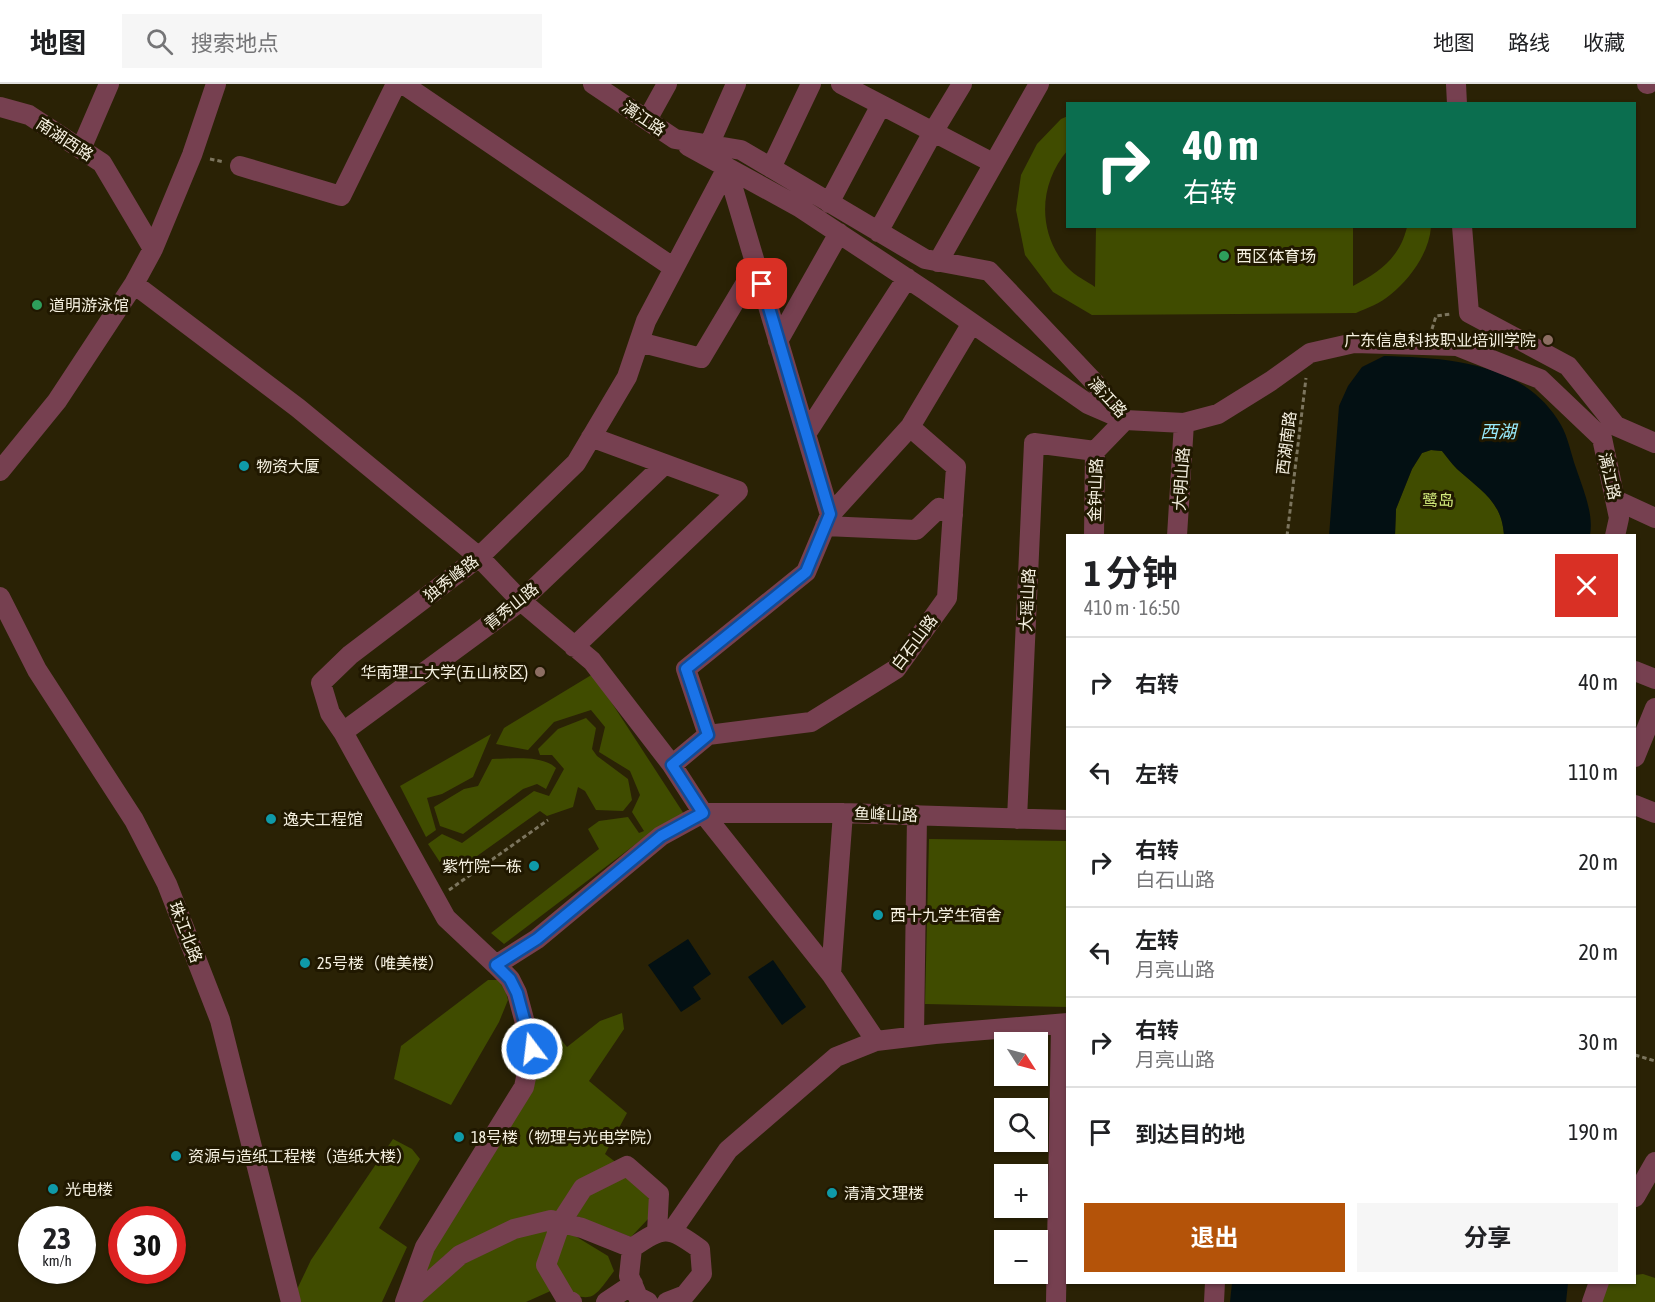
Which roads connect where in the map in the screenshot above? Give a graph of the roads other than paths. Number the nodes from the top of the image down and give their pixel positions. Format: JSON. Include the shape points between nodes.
{"nodes":[{"id":1,"x":109,"y":84,"type":"edge"},
{"id":2,"x":216,"y":84,"type":"edge"},
{"id":3,"x":396,"y":84,"type":"edge"},
{"id":4,"x":403,"y":84,"type":"edge"},
{"id":5,"x":593,"y":84,"type":"edge"},
{"id":6,"x":667,"y":84,"type":"edge"},
{"id":7,"x":736,"y":84,"type":"edge"},
{"id":8,"x":811,"y":84,"type":"edge"},
{"id":9,"x":841,"y":84,"type":"edge"},
{"id":10,"x":962,"y":84,"type":"edge"},
{"id":11,"x":1039,"y":84,"type":"edge"},
{"id":12,"x":1456,"y":84,"type":"edge"},
{"id":13,"x":1457,"y":102,"type":"edge"},
{"id":14,"x":881,"y":105,"type":"junction"},
{"id":15,"x":0,"y":107,"type":"edge"},
{"id":16,"x":647,"y":120,"type":"junction"},
{"id":17,"x":933,"y":132,"type":"junction"},
{"id":18,"x":675,"y":139,"type":"junction"},
{"id":19,"x":709,"y":145,"type":"junction"},
{"id":20,"x":81,"y":149,"type":"junction"},
{"id":21,"x":993,"y":164,"type":"junction"},
{"id":22,"x":240,"y":166,"type":"road end"},
{"id":23,"x":727,"y":168,"type":"junction"},
{"id":24,"x":771,"y":168,"type":"junction"},
{"id":25,"x":829,"y":203,"type":"junction"},
{"id":26,"x":1462,"y":228,"type":"edge"},
{"id":27,"x":878,"y":232,"type":"junction"},
{"id":28,"x":839,"y":233,"type":"junction"},
{"id":29,"x":153,"y":249,"type":"junction"},
{"id":30,"x":938,"y":262,"type":"junction"},
{"id":31,"x":756,"y":266,"type":"junction"},
{"id":32,"x":674,"y":268,"type":"junction"},
{"id":33,"x":907,"y":278,"type":"junction"},
{"id":34,"x":134,"y":284,"type":"junction"},
{"id":35,"x":972,"y":323,"type":"junction"},
{"id":36,"x":778,"y":341,"type":"junction"},
{"id":37,"x":639,"y":342,"type":"junction"},
{"id":38,"x":1125,"y":420,"type":"junction"},
{"id":39,"x":1184,"y":423,"type":"junction"},
{"id":40,"x":910,"y":427,"type":"junction"},
{"id":41,"x":806,"y":434,"type":"junction"},
{"id":42,"x":591,"y":437,"type":"junction"},
{"id":43,"x":1655,"y":443,"type":"edge"},
{"id":44,"x":1095,"y":451,"type":"junction"},
{"id":45,"x":665,"y":464,"type":"junction"},
{"id":46,"x":0,"y":471,"type":"edge"},
{"id":47,"x":1616,"y":500,"type":"junction"},
{"id":48,"x":952,"y":515,"type":"junction"},
{"id":49,"x":1655,"y":518,"type":"edge"},
{"id":50,"x":827,"y":520,"type":"junction"},
{"id":51,"x":1094,"y":534,"type":"edge"},
{"id":52,"x":1177,"y":534,"type":"edge"},
{"id":53,"x":1615,"y":534,"type":"edge"},
{"id":54,"x":479,"y":557,"type":"junction"},
{"id":55,"x":0,"y":597,"type":"edge"},
{"id":56,"x":521,"y":601,"type":"junction"},
{"id":57,"x":574,"y":646,"type":"junction"},
{"id":58,"x":1636,"y":671,"type":"edge"},
{"id":59,"x":1655,"y":679,"type":"edge"},
{"id":60,"x":1655,"y":708,"type":"edge"},
{"id":61,"x":343,"y":732,"type":"junction"},
{"id":62,"x":708,"y":735,"type":"junction"},
{"id":63,"x":1636,"y":755,"type":"edge"},
{"id":64,"x":672,"y":765,"type":"junction"},
{"id":65,"x":1636,"y":805,"type":"edge"},
{"id":66,"x":703,"y":813,"type":"junction"},
{"id":67,"x":843,"y":813,"type":"junction"},
{"id":68,"x":1655,"y":813,"type":"edge"},
{"id":69,"x":916,"y":815,"type":"junction"},
{"id":70,"x":1017,"y":819,"type":"junction"},
{"id":71,"x":1066,"y":820,"type":"edge"},
{"id":72,"x":496,"y":965,"type":"junction"},
{"id":73,"x":831,"y":974,"type":"junction"},
{"id":74,"x":1064,"y":1024,"type":"edge"},
{"id":75,"x":914,"y":1036,"type":"junction"},
{"id":76,"x":876,"y":1041,"type":"junction"},
{"id":77,"x":1655,"y":1162,"type":"edge"},
{"id":78,"x":1636,"y":1195,"type":"edge"},
{"id":79,"x":561,"y":1222,"type":"junction"},
{"id":80,"x":665,"y":1232,"type":"junction"},
{"id":81,"x":632,"y":1248,"type":"junction"},
{"id":82,"x":633,"y":1284,"type":"junction"},
{"id":83,"x":1215,"y":1284,"type":"edge"},
{"id":84,"x":1598,"y":1284,"type":"edge"},
{"id":85,"x":291,"y":1302,"type":"edge"},
{"id":86,"x":406,"y":1302,"type":"edge"},
{"id":87,"x":572,"y":1302,"type":"edge"},
{"id":88,"x":606,"y":1302,"type":"edge"},
{"id":89,"x":648,"y":1302,"type":"edge"},
{"id":90,"x":667,"y":1302,"type":"edge"},
{"id":91,"x":1056,"y":1302,"type":"edge"},
{"id":92,"x":1214,"y":1302,"type":"edge"},
{"id":93,"x":1592,"y":1302,"type":"edge"}],
"edges":[{"from":1,"to":20,"type":"street"},
{"from":2,"to":29,"type":"street"},
{"from":3,"to":22,"type":"street","via":[[341,196]]},
{"from":4,"to":32,"type":"street"},
{"from":5,"to":16,"type":"street","name":"漓江路"},
{"from":6,"to":16,"type":"street"},
{"from":7,"to":19,"type":"street"},
{"from":8,"to":24,"type":"street"},
{"from":9,"to":14,"type":"street"},
{"from":10,"to":17,"type":"street"},
{"from":11,"to":21,"type":"street"},
{"from":12,"to":13,"type":"street"},
{"from":14,"to":17,"type":"street"},
{"from":14,"to":25,"type":"street"},
{"from":15,"to":20,"type":"street","name":"南湖西路","via":[[29,115]]},
{"from":16,"to":18,"type":"street","name":"漓江路"},
{"from":17,"to":21,"type":"street"},
{"from":17,"to":27,"type":"street"},
{"from":18,"to":19,"type":"street","name":"漓江路"},
{"from":18,"to":23,"type":"street"},
{"from":19,"to":24,"type":"street","name":"漓江路","via":[[741,150]]},
{"from":20,"to":29,"type":"street","name":"南湖西路","via":[[102,163]]},
{"from":21,"to":30,"type":"street"},
{"from":23,"to":28,"type":"street"},
{"from":23,"to":31,"type":"street"},
{"from":23,"to":32,"type":"street","name":"独秀峰路"},
{"from":24,"to":25,"type":"street","name":"漓江路"},
{"from":25,"to":27,"type":"street","name":"漓江路"},
{"from":26,"to":43,"type":"street","via":[[1469,313],[1568,366],[1616,426]]},
{"from":27,"to":30,"type":"street","name":"漓江路","via":[[925,260]]},
{"from":28,"to":33,"type":"street"},
{"from":28,"to":36,"type":"street"},
{"from":29,"to":34,"type":"street"},
{"from":30,"to":38,"type":"street","name":"漓江路","via":[[989,271]]},
{"from":31,"to":36,"type":"street"},
{"from":31,"to":37,"type":"street","via":[[701,358]]},
{"from":32,"to":37,"type":"street","name":"独秀峰路"},
{"from":33,"to":35,"type":"street"},
{"from":33,"to":41,"type":"street"},
{"from":34,"to":46,"type":"street","via":[[57,401]]},
{"from":34,"to":54,"type":"street","via":[[298,408]]},
{"from":35,"to":38,"type":"street","via":[[1088,404]]},
{"from":35,"to":40,"type":"street"},
{"from":36,"to":41,"type":"street"},
{"from":37,"to":42,"type":"street","name":"独秀峰路","via":[[627,377]]},
{"from":38,"to":39,"type":"street","name":"漓江路"},
{"from":38,"to":44,"type":"street","name":"金钟山路"},
{"from":39,"to":47,"type":"street","name":"漓江路","via":[[1218,414],[1310,353],[1354,343],[1457,346],[1540,379],[1602,438]]},
{"from":39,"to":52,"type":"street","name":"大明山路"},
{"from":40,"to":48,"type":"street","name":"白石山路","via":[[956,467]]},
{"from":40,"to":50,"type":"street"},
{"from":41,"to":50,"type":"street"},
{"from":42,"to":45,"type":"street"},
{"from":42,"to":54,"type":"street","name":"独秀峰路","via":[[576,462]]},
{"from":44,"to":51,"type":"street","name":"金钟山路"},
{"from":44,"to":70,"type":"street","name":"大瑶山路","via":[[1034,443]]},
{"from":45,"to":56,"type":"street","name":"青秀山路"},
{"from":45,"to":57,"type":"street","via":[[738,491]]},
{"from":47,"to":49,"type":"street"},
{"from":47,"to":53,"type":"street","name":"漓江路","via":[[1619,518]]},
{"from":48,"to":50,"type":"street","via":[[939,508],[916,530]]},
{"from":48,"to":62,"type":"street","name":"白石山路","via":[[947,598],[896,669],[811,722]]},
{"from":50,"to":62,"type":"street","via":[[806,572],[686,669]]},
{"from":54,"to":56,"type":"street"},
{"from":54,"to":61,"type":"street","name":"独秀峰路","via":[[350,655],[321,683],[330,713]]},
{"from":55,"to":85,"type":"street","name":"珠江北路","via":[[37,670],[134,820],[167,884],[220,1020]]},
{"from":56,"to":57,"type":"street"},
{"from":56,"to":61,"type":"street","name":"青秀山路"},
{"from":57,"to":64,"type":"street","via":[[592,661]]},
{"from":58,"to":59,"type":"street"},
{"from":60,"to":63,"type":"street"},
{"from":61,"to":72,"type":"street","name":"独秀峰路","via":[[446,918]]},
{"from":62,"to":64,"type":"street"},
{"from":64,"to":66,"type":"street"},
{"from":65,"to":68,"type":"street"},
{"from":66,"to":67,"type":"street","name":"鱼峰山路"},
{"from":66,"to":72,"type":"street","via":[[661,836],[537,939]]},
{"from":66,"to":73,"type":"street"},
{"from":67,"to":69,"type":"street","name":"鱼峰山路"},
{"from":67,"to":73,"type":"street"},
{"from":69,"to":70,"type":"street","name":"鱼峰山路"},
{"from":69,"to":75,"type":"street"},
{"from":70,"to":71,"type":"street","name":"鱼峰山路"},
{"from":72,"to":86,"type":"street","name":"独秀峰路","via":[[517,993],[532,1049],[524,1087],[425,1247]]},
{"from":73,"to":76,"type":"street"},
{"from":74,"to":75,"type":"street"},
{"from":74,"to":91,"type":"street"},
{"from":75,"to":76,"type":"street"},
{"from":76,"to":80,"type":"street","via":[[836,1057],[728,1150]]},
{"from":77,"to":78,"type":"street"},
{"from":79,"to":80,"type":"street","via":[[583,1188],[627,1166],[659,1194]]},
{"from":79,"to":81,"type":"street"},
{"from":79,"to":86,"type":"street","via":[[551,1220],[514,1229],[460,1255]]},
{"from":79,"to":87,"type":"street","via":[[546,1265],[566,1299]]},
{"from":80,"to":81,"type":"street","via":[[654,1233]]},
{"from":80,"to":90,"type":"street","via":[[682,1236],[700,1249],[702,1274],[685,1295]]},
{"from":81,"to":82,"type":"street","via":[[629,1276]]},
{"from":82,"to":88,"type":"street"},
{"from":82,"to":89,"type":"street","via":[[638,1297]]},
{"from":83,"to":92,"type":"street"},
{"from":84,"to":93,"type":"street"}]}
